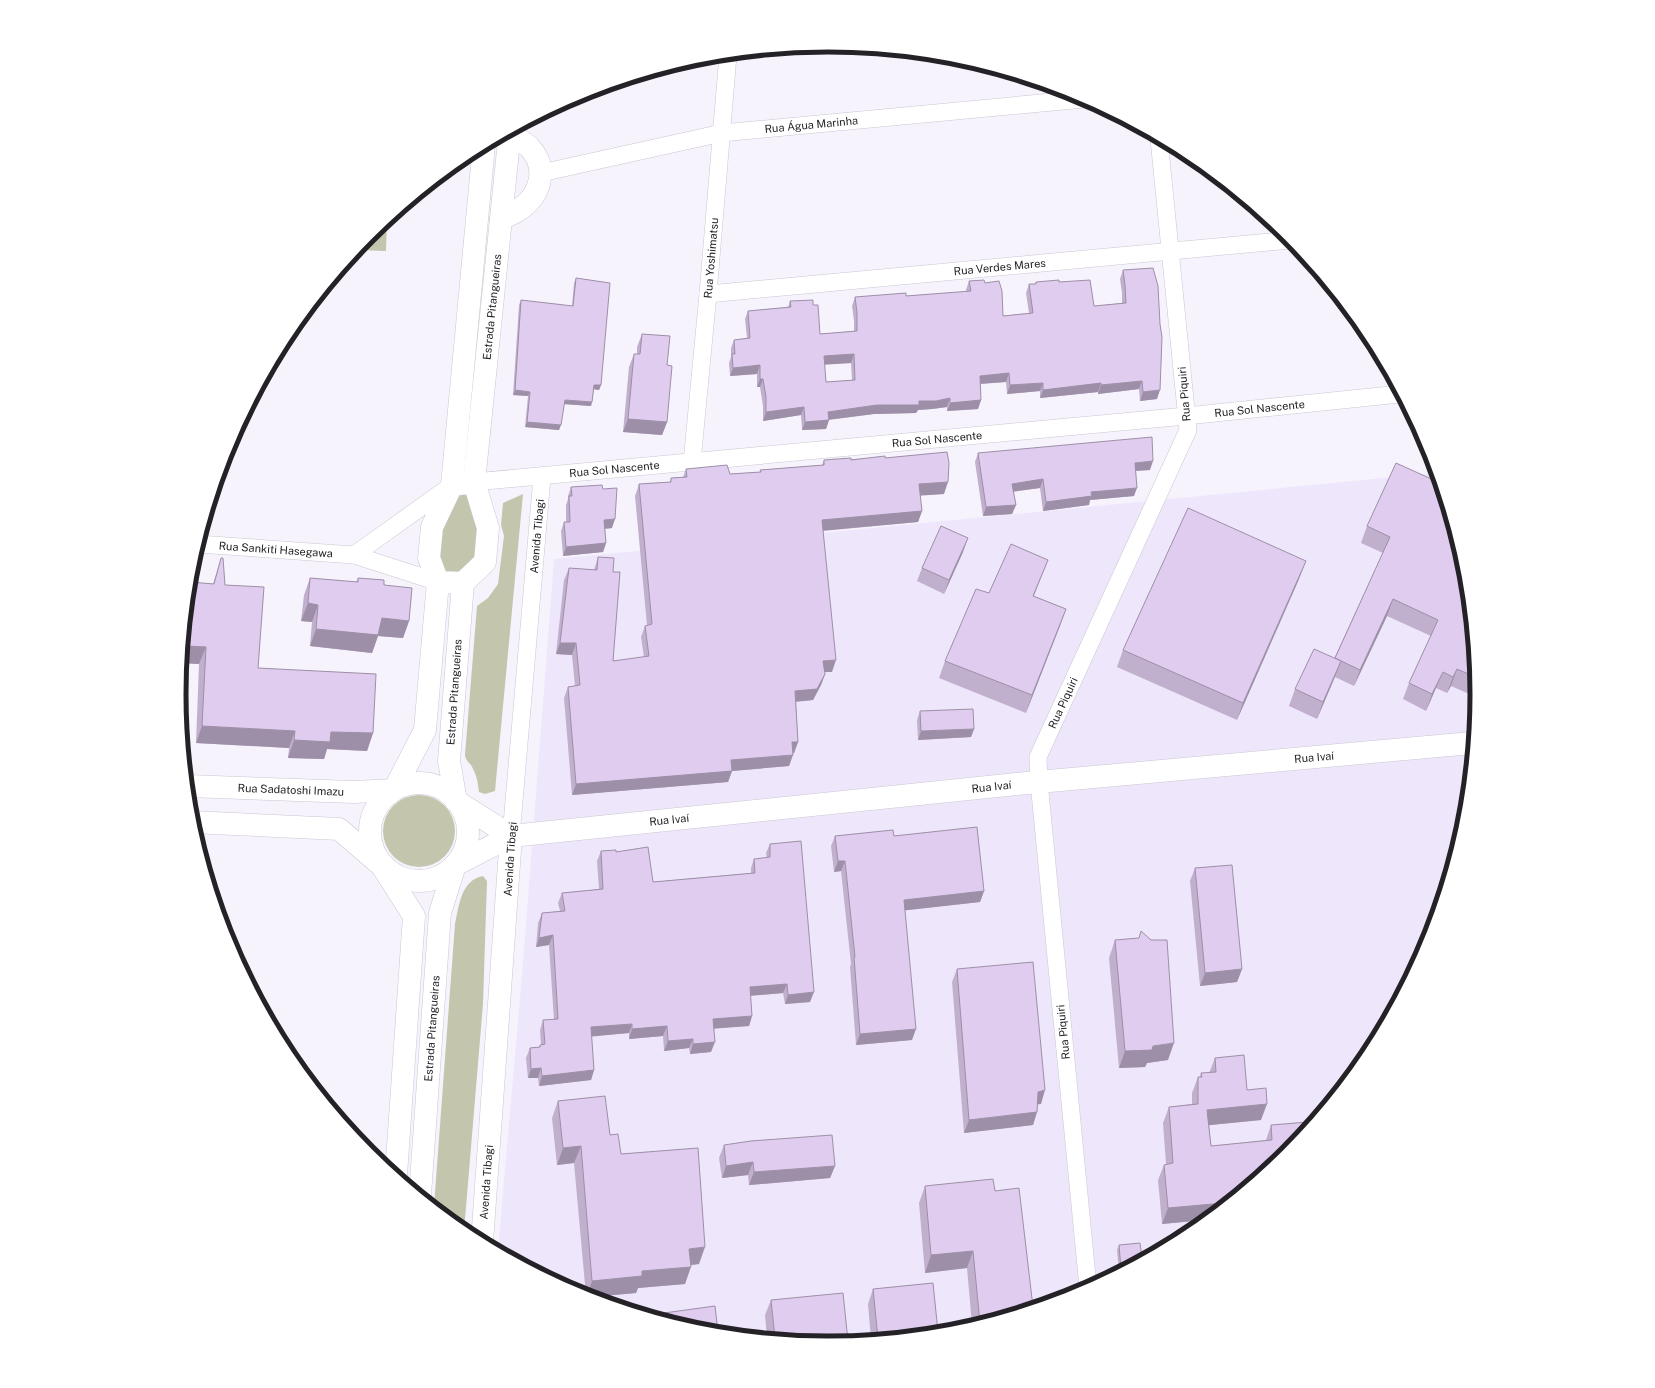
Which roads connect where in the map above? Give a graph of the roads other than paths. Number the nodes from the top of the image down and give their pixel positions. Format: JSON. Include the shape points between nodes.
{"nodes":[{"id":1,"x":728,"y":60,"type":"edge"},
{"id":2,"x":1071,"y":100,"type":"edge"},
{"id":3,"x":722,"y":133,"type":"junction"},
{"id":4,"x":512,"y":135,"type":"edge"},
{"id":5,"x":509,"y":137,"type":"edge"},
{"id":6,"x":1160,"y":145,"type":"edge"},
{"id":7,"x":483,"y":152,"type":"edge"},
{"id":8,"x":541,"y":172,"type":"junction"},
{"id":9,"x":501,"y":219,"type":"junction"},
{"id":10,"x":1282,"y":241,"type":"edge"},
{"id":11,"x":1171,"y":252,"type":"junction"},
{"id":12,"x":708,"y":294,"type":"junction"},
{"id":13,"x":1395,"y":395,"type":"edge"},
{"id":14,"x":1186,"y":416,"type":"junction"},
{"id":15,"x":692,"y":462,"type":"junction"},
{"id":16,"x":542,"y":476,"type":"junction"},
{"id":17,"x":474,"y":482,"type":"junction"},
{"id":18,"x":452,"y":485,"type":"junction"},
{"id":19,"x":203,"y":544,"type":"edge"},
{"id":20,"x":354,"y":555,"type":"junction"},
{"id":21,"x":438,"y":582,"type":"junction"},
{"id":22,"x":462,"y":583,"type":"junction"},
{"id":23,"x":1467,"y":743,"type":"edge"},
{"id":24,"x":1039,"y":782,"type":"junction"},
{"id":25,"x":192,"y":786,"type":"edge"},
{"id":26,"x":394,"y":790,"type":"junction"},
{"id":27,"x":456,"y":801,"type":"junction"},
{"id":28,"x":199,"y":822,"type":"edge"},
{"id":29,"x":512,"y":836,"type":"junction"},
{"id":30,"x":455,"y":865,"type":"junction"},
{"id":31,"x":382,"y":866,"type":"junction"},
{"id":32,"x":396,"y":1170,"type":"edge"},
{"id":33,"x":420,"y":1190,"type":"edge"},
{"id":34,"x":480,"y":1234,"type":"edge"},
{"id":35,"x":1087,"y":1281,"type":"edge"}],
"edges":[{"from":1,"to":3,"type":"street","name":"Rua Yoshimatsu"},
{"from":2,"to":3,"type":"street","name":"Rua Água Marinha"},
{"from":3,"to":8,"type":"street","name":"Rua Água Marinha"},
{"from":3,"to":12,"type":"street","name":"Rua Yoshimatsu"},
{"from":4,"to":8,"type":"street","via":[[531,149],[538,160]]},
{"from":5,"to":9,"type":"street","name":"Estrada Pitangueiras"},
{"from":6,"to":11,"type":"street","name":"Rua Piquiri"},
{"from":7,"to":18,"type":"street","name":"Estrada Pitangueiras"},
{"from":8,"to":9,"type":"street","via":[[538,187],[527,204]]},
{"from":9,"to":17,"type":"street","name":"Estrada Pitangueiras"},
{"from":10,"to":11,"type":"street","name":"Rua Verdes Mares"},
{"from":11,"to":12,"type":"street","name":"Rua Verdes Mares"},
{"from":11,"to":14,"type":"street","name":"Rua Piquiri"},
{"from":12,"to":15,"type":"street","name":"Rua Yoshimatsu"},
{"from":13,"to":14,"type":"street","name":"Rua Sol Nascente"},
{"from":14,"to":15,"type":"street","name":"Rua Sol Nascente"},
{"from":14,"to":24,"type":"street","name":"Rua Piquiri","via":[[1188,430],[1038,757]]},
{"from":15,"to":16,"type":"street","name":"Rua Sol Nascente"},
{"from":16,"to":17,"type":"street","name":"Rua Sol Nascente"},
{"from":16,"to":29,"type":"street","name":"Avenida Tibagi"},
{"from":17,"to":18,"type":"street"},
{"from":17,"to":22,"type":"street","via":[[488,528],[485,562]]},
{"from":18,"to":20,"type":"street"},
{"from":18,"to":21,"type":"street","via":[[432,527],[429,558]]},
{"from":19,"to":20,"type":"street","name":"Rua Sankiti Hasegawa"},
{"from":20,"to":21,"type":"street","name":"Rua Sankiti Hasegawa"},
{"from":21,"to":22,"type":"street"},
{"from":21,"to":26,"type":"street","via":[[425,730]]},
{"from":22,"to":27,"type":"street","name":"Estrada Pitangueiras","via":[[449,761]]},
{"from":23,"to":24,"type":"street","name":"Rua Ivaí"},
{"from":24,"to":29,"type":"street","name":"Rua Ivaí"},
{"from":24,"to":35,"type":"street","name":"Rua Piquiri"},
{"from":25,"to":26,"type":"street","name":"Rua Sadatoshi Imazu","via":[[354,792]]},
{"from":26,"to":27,"type":"street","via":[[413,783],[427,784],[442,789]]},
{"from":26,"to":31,"type":"street","via":[[374,811],[370,830],[372,849]]},
{"from":27,"to":29,"type":"street"},
{"from":27,"to":30,"type":"street","via":[[466,818],[468,828],[465,848]]},
{"from":28,"to":31,"type":"street","via":[[339,829]]},
{"from":29,"to":30,"type":"street","name":"Rua Ivaí"},
{"from":29,"to":34,"type":"street","name":"Avenida Tibagi"},
{"from":30,"to":31,"type":"street","via":[[439,878],[419,882],[399,878]]},
{"from":30,"to":33,"type":"street","name":"Estrada Pitangueiras","via":[[440,913]]},
{"from":31,"to":32,"type":"street","via":[[414,916]]}]}
